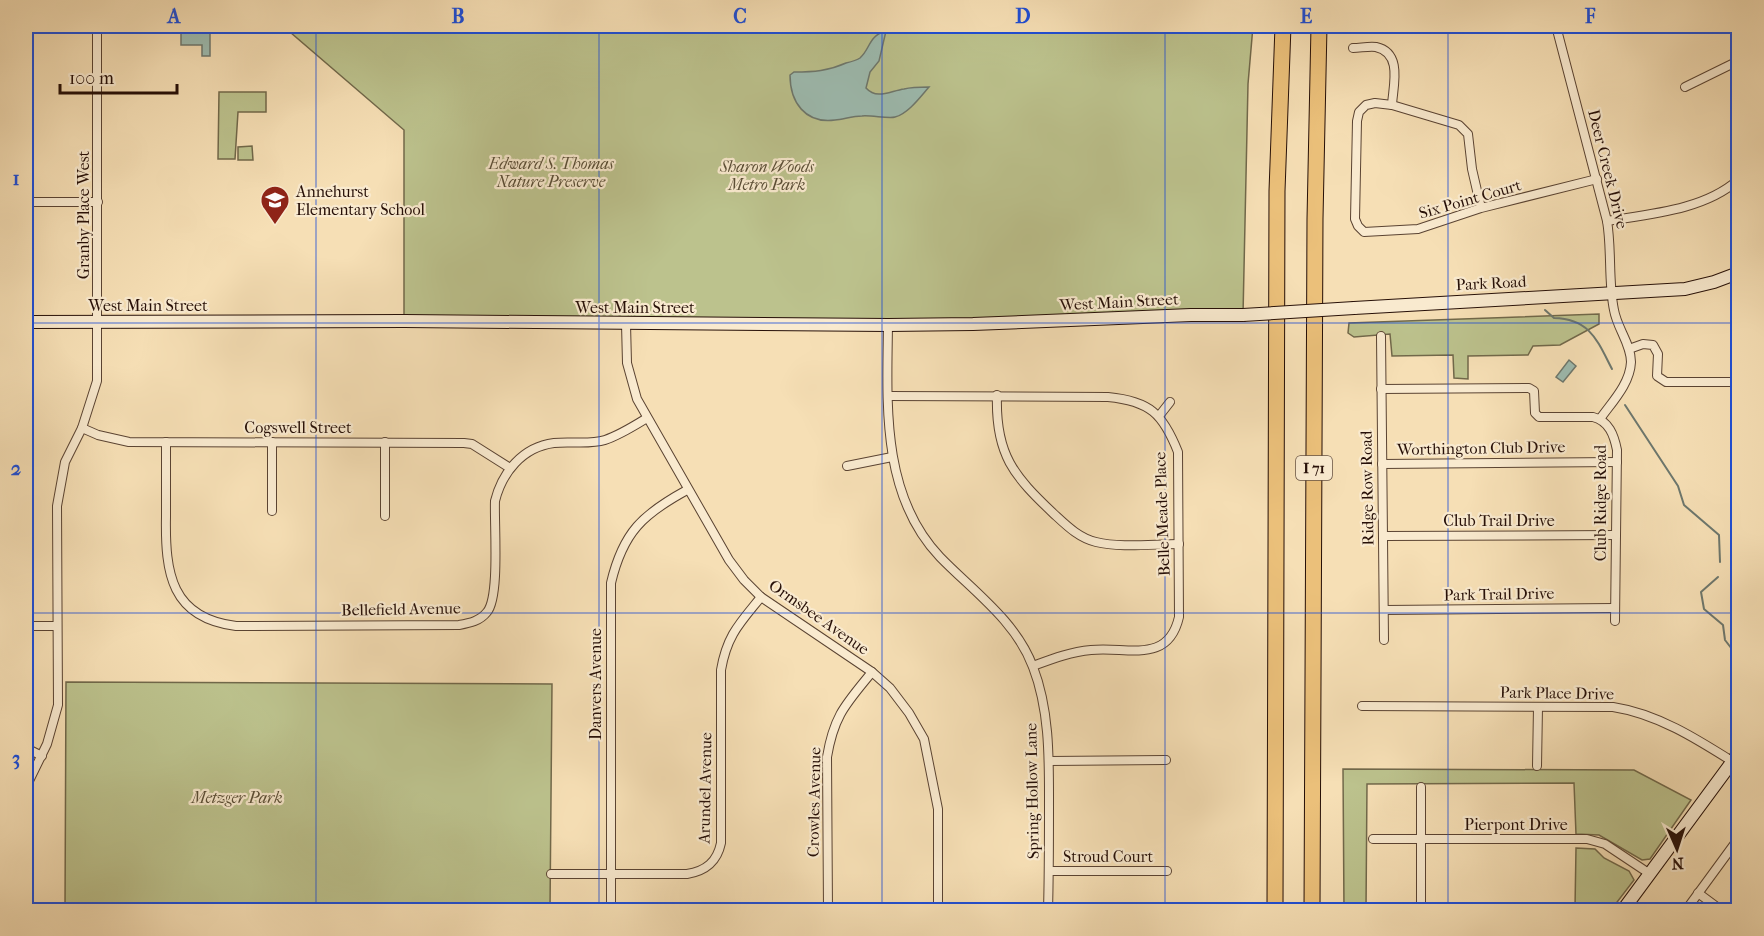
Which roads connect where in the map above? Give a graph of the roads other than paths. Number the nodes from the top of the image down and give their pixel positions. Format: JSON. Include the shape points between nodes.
{"nodes":[{"id":1,"x":97,"y":26,"type":"edge"},
{"id":2,"x":1283,"y":26,"type":"edge"},
{"id":3,"x":1319,"y":26,"type":"edge"},
{"id":4,"x":1556,"y":26,"type":"edge"},
{"id":5,"x":1353,"y":48,"type":"dead end"},
{"id":6,"x":1738,"y":61,"type":"edge"},
{"id":7,"x":1685,"y":87,"type":"dead end"},
{"id":8,"x":1392,"y":105,"type":"junction"},
{"id":9,"x":1597,"y":179,"type":"junction"},
{"id":10,"x":1738,"y":180,"type":"edge"},
{"id":11,"x":26,"y":202,"type":"edge"},
{"id":12,"x":98,"y":202,"type":"junction"},
{"id":13,"x":1481,"y":208,"type":"junction"},
{"id":14,"x":1607,"y":221,"type":"junction"},
{"id":15,"x":1738,"y":273,"type":"edge"},
{"id":16,"x":1612,"y":293,"type":"junction"},
{"id":17,"x":1243,"y":315,"type":"joint"},
{"id":18,"x":26,"y":322,"type":"edge"},
{"id":19,"x":98,"y":322,"type":"junction"},
{"id":20,"x":626,"y":324,"type":"junction"},
{"id":21,"x":888,"y":325,"type":"junction"},
{"id":22,"x":1381,"y":336,"type":"dead end"},
{"id":23,"x":1629,"y":350,"type":"junction"},
{"id":24,"x":1738,"y":381,"type":"edge"},
{"id":25,"x":1381,"y":389,"type":"junction"},
{"id":26,"x":997,"y":395,"type":"junction"},
{"id":27,"x":888,"y":396,"type":"junction"},
{"id":28,"x":1170,"y":402,"type":"dead end"},
{"id":29,"x":1159,"y":416,"type":"junction"},
{"id":30,"x":647,"y":418,"type":"junction"},
{"id":31,"x":1600,"y":419,"type":"junction"},
{"id":32,"x":82,"y":428,"type":"junction"},
{"id":33,"x":166,"y":442,"type":"junction"},
{"id":34,"x":272,"y":442,"type":"junction"},
{"id":35,"x":385,"y":442,"type":"junction"},
{"id":36,"x":892,"y":458,"type":"junction"},
{"id":37,"x":1617,"y":462,"type":"junction"},
{"id":38,"x":1382,"y":464,"type":"junction"},
{"id":39,"x":847,"y":466,"type":"dead end"},
{"id":40,"x":510,"y":468,"type":"junction"},
{"id":41,"x":687,"y":490,"type":"junction"},
{"id":42,"x":272,"y":511,"type":"dead end"},
{"id":43,"x":385,"y":516,"type":"dead end"},
{"id":44,"x":1616,"y":535,"type":"junction"},
{"id":45,"x":1383,"y":536,"type":"junction"},
{"id":46,"x":1179,"y":544,"type":"junction"},
{"id":47,"x":761,"y":597,"type":"junction"},
{"id":48,"x":1614,"y":608,"type":"junction"},
{"id":49,"x":1383,"y":610,"type":"junction"},
{"id":50,"x":1614,"y":621,"type":"dead end"},
{"id":51,"x":26,"y":626,"type":"edge"},
{"id":52,"x":57,"y":626,"type":"junction"},
{"id":53,"x":1384,"y":640,"type":"dead end"},
{"id":54,"x":1033,"y":666,"type":"junction"},
{"id":55,"x":872,"y":672,"type":"junction"},
{"id":56,"x":1362,"y":706,"type":"dead end"},
{"id":57,"x":1538,"y":707,"type":"junction"},
{"id":58,"x":26,"y":748,"type":"edge"},
{"id":59,"x":42,"y":756,"type":"junction"},
{"id":60,"x":1166,"y":760,"type":"dead end"},
{"id":61,"x":1736,"y":760,"type":"edge"},
{"id":62,"x":1049,"y":761,"type":"junction"},
{"id":63,"x":1537,"y":766,"type":"dead end"},
{"id":64,"x":26,"y":787,"type":"edge"},
{"id":65,"x":1421,"y":787,"type":"dead end"},
{"id":66,"x":1373,"y":839,"type":"dead end"},
{"id":67,"x":1421,"y":839,"type":"junction"},
{"id":68,"x":1738,"y":839,"type":"edge"},
{"id":69,"x":1048,"y":871,"type":"junction"},
{"id":70,"x":1167,"y":871,"type":"dead end"},
{"id":71,"x":611,"y":873,"type":"junction"},
{"id":72,"x":551,"y":874,"type":"dead end"},
{"id":73,"x":1650,"y":874,"type":"junction"},
{"id":74,"x":1698,"y":894,"type":"junction"},
{"id":75,"x":611,"y":910,"type":"edge"},
{"id":76,"x":828,"y":910,"type":"edge"},
{"id":77,"x":938,"y":910,"type":"edge"},
{"id":78,"x":1048,"y":910,"type":"edge"},
{"id":79,"x":1275,"y":910,"type":"edge"},
{"id":80,"x":1312,"y":910,"type":"edge"},
{"id":81,"x":1421,"y":910,"type":"edge"},
{"id":82,"x":1623,"y":910,"type":"edge"},
{"id":83,"x":1686,"y":910,"type":"edge"},
{"id":84,"x":1721,"y":910,"type":"edge"}],
"edges":[{"from":1,"to":12,"type":"street","name":"Granby Place West"},
{"from":2,"to":79,"type":"highway","number":"I 71","via":[[1276,202]]},
{"from":3,"to":80,"type":"highway","number":"I 71"},
{"from":4,"to":9,"type":"street","name":"Deer Creek Drive"},
{"from":5,"to":8,"type":"street","via":[[1376,47],[1394,63]]},
{"from":6,"to":7,"type":"street"},
{"from":8,"to":13,"type":"street","via":[[1459,124],[1468,134]]},
{"from":8,"to":13,"type":"street","name":"Six Point Court","via":[[1375,103],[1359,112],[1355,219],[1358,226],[1372,233],[1418,229]]},
{"from":9,"to":13,"type":"street","name":"Six Point Court"},
{"from":9,"to":14,"type":"street","name":"Deer Creek Drive"},
{"from":10,"to":14,"type":"street","via":[[1687,206]]},
{"from":11,"to":12,"type":"street"},
{"from":12,"to":19,"type":"street","name":"Granby Place West"},
{"from":14,"to":16,"type":"street","name":"Deer Creek Drive"},
{"from":15,"to":16,"type":"main road","name":"Park Road","via":[[1685,289]]},
{"from":16,"to":17,"type":"main road","name":"Park Road","bridge":true},
{"from":16,"to":23,"type":"street","name":"Deer Creek Drive","via":[[1619,329]]},
{"from":17,"to":21,"type":"main road","name":"West Main Street"},
{"from":18,"to":19,"type":"main road","name":"West Main Street"},
{"from":19,"to":20,"type":"main road","name":"West Main Street"},
{"from":19,"to":32,"type":"street","name":"Granby Place West","via":[[97,381]]},
{"from":20,"to":21,"type":"main road","name":"West Main Street"},
{"from":20,"to":30,"type":"street","name":"Ormsbee Avenue","via":[[627,363]]},
{"from":21,"to":27,"type":"street","name":"Spring Hollow Lane"},
{"from":22,"to":25,"type":"street","name":"Ridge Row Road"},
{"from":23,"to":24,"type":"street","via":[[1643,344],[1653,345],[1658,354],[1657,376],[1666,382]]},
{"from":23,"to":31,"type":"street","name":"Deer Creek Drive","via":[[1627,380]]},
{"from":25,"to":31,"type":"street","via":[[1529,388],[1534,391],[1535,413],[1539,417]]},
{"from":25,"to":38,"type":"street","name":"Ridge Row Road"},
{"from":26,"to":27,"type":"street"},
{"from":26,"to":29,"type":"street","via":[[1108,396],[1128,399]]},
{"from":26,"to":46,"type":"street","via":[[999,432],[1013,470],[1071,530],[1095,542]]},
{"from":27,"to":36,"type":"street","name":"Spring Hollow Lane"},
{"from":28,"to":29,"type":"street"},
{"from":29,"to":46,"type":"street","name":"Belle Meade Place","via":[[1178,452]]},
{"from":30,"to":40,"type":"street","name":"Bellefield Avenue","via":[[604,440],[555,443],[533,449]]},
{"from":30,"to":41,"type":"street","name":"Ormsbee Avenue"},
{"from":31,"to":37,"type":"street","name":"Club Ridge Road","via":[[1615,436]]},
{"from":32,"to":33,"type":"street","name":"Cogswell Street","via":[[129,442]]},
{"from":32,"to":52,"type":"street","name":"Granby Place West","via":[[65,462],[57,506]]},
{"from":33,"to":34,"type":"street","name":"Cogswell Street"},
{"from":33,"to":40,"type":"street","name":"Bellefield Avenue","via":[[170,578],[188,607],[219,624],[236,626],[475,622],[488,611],[494,595],[495,501]]},
{"from":34,"to":35,"type":"street","name":"Cogswell Street"},
{"from":34,"to":42,"type":"street"},
{"from":35,"to":40,"type":"street","name":"Cogswell Street","via":[[472,444]]},
{"from":35,"to":43,"type":"street"},
{"from":36,"to":39,"type":"street"},
{"from":36,"to":54,"type":"street","name":"Spring Hollow Lane","via":[[911,515],[924,536],[1012,630]]},
{"from":37,"to":38,"type":"street","name":"Worthington Club Drive"},
{"from":37,"to":44,"type":"street","name":"Club Ridge Road"},
{"from":38,"to":45,"type":"street","name":"Ridge Row Road"},
{"from":41,"to":47,"type":"street","name":"Ormsbee Avenue","via":[[729,560]]},
{"from":41,"to":71,"type":"street","name":"Danvers Avenue","via":[[659,506],[635,528],[621,552],[611,583]]},
{"from":44,"to":45,"type":"street","name":"Club Trail Drive"},
{"from":44,"to":48,"type":"street","name":"Club Ridge Road"},
{"from":45,"to":49,"type":"street","name":"Ridge Row Road"},
{"from":46,"to":54,"type":"street","name":"Belle Meade Place","via":[[1179,617],[1176,631],[1167,643],[1153,649],[1092,650],[1062,655]]},
{"from":47,"to":55,"type":"street","name":"Ormsbee Avenue"},
{"from":47,"to":71,"type":"street","name":"Arundel Avenue","via":[[724,649],[721,843],[716,859],[696,873]]},
{"from":48,"to":49,"type":"street","name":"Park Trail Drive"},
{"from":48,"to":50,"type":"street","name":"Club Ridge Road"},
{"from":49,"to":53,"type":"street","name":"Ridge Row Road"},
{"from":51,"to":52,"type":"street"},
{"from":52,"to":59,"type":"street","name":"Granby Place West","via":[[58,705]]},
{"from":54,"to":62,"type":"street","name":"Spring Hollow Lane","via":[[1046,713]]},
{"from":55,"to":76,"type":"street","name":"Crowles Avenue","via":[[840,712],[831,733],[827,757]]},
{"from":55,"to":77,"type":"street","name":"Ormsbee Avenue","via":[[890,688],[924,740],[938,809]]},
{"from":56,"to":57,"type":"street","name":"Park Place Drive"},
{"from":57,"to":61,"type":"street","name":"Park Place Drive","via":[[1613,707],[1641,713]]},
{"from":57,"to":63,"type":"street"},
{"from":58,"to":59,"type":"street"},
{"from":59,"to":64,"type":"street","name":"Granby Place West"},
{"from":60,"to":62,"type":"street"},
{"from":61,"to":73,"type":"main road"},
{"from":62,"to":69,"type":"street","name":"Spring Hollow Lane"},
{"from":65,"to":67,"type":"street"},
{"from":66,"to":67,"type":"street","name":"Pierpont Drive"},
{"from":67,"to":73,"type":"street","name":"Pierpont Drive","via":[[1587,839],[1605,844]]},
{"from":67,"to":81,"type":"street"},
{"from":68,"to":74,"type":"street"},
{"from":69,"to":70,"type":"street","name":"Stroud Court"},
{"from":69,"to":78,"type":"street","name":"Spring Hollow Lane"},
{"from":71,"to":72,"type":"street","name":"Arundel Avenue"},
{"from":71,"to":75,"type":"street","name":"Danvers Avenue"},
{"from":73,"to":82,"type":"main road"},
{"from":74,"to":83,"type":"street"},
{"from":74,"to":84,"type":"street"}]}
